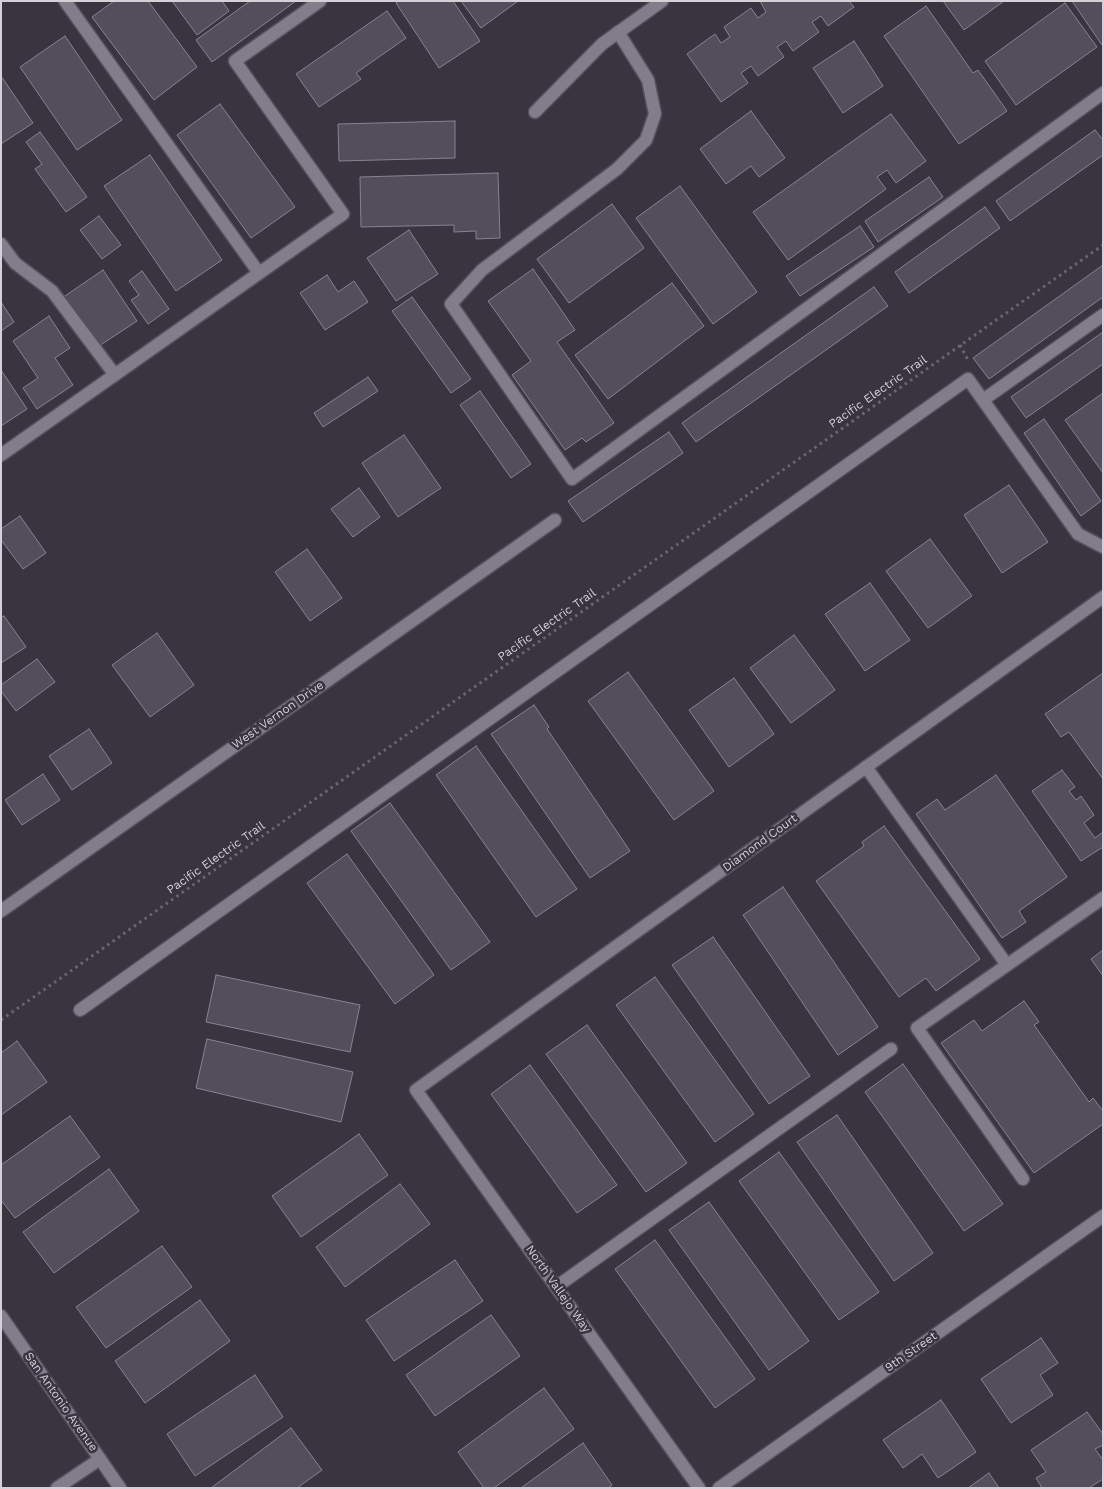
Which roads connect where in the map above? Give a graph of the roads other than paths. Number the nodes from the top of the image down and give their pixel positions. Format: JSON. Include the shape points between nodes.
{"nodes":[{"id":1,"x":64,"y":1,"type":"edge"},
{"id":2,"x":320,"y":1,"type":"edge"},
{"id":3,"x":662,"y":1,"type":"edge"},
{"id":4,"x":618,"y":32,"type":"junction"},
{"id":5,"x":1103,"y":93,"type":"edge"},
{"id":6,"x":535,"y":112,"type":"dead end"},
{"id":7,"x":1,"y":244,"type":"edge"},
{"id":8,"x":259,"y":274,"type":"junction"},
{"id":9,"x":1103,"y":315,"type":"edge"},
{"id":10,"x":115,"y":375,"type":"junction"},
{"id":11,"x":983,"y":400,"type":"junction"},
{"id":12,"x":1,"y":455,"type":"edge"},
{"id":13,"x":555,"y":520,"type":"dead end"},
{"id":14,"x":1103,"y":547,"type":"edge"},
{"id":15,"x":1103,"y":597,"type":"edge"},
{"id":16,"x":866,"y":767,"type":"junction"},
{"id":17,"x":1103,"y":898,"type":"edge"},
{"id":18,"x":1,"y":911,"type":"edge"},
{"id":19,"x":1007,"y":965,"type":"junction"},
{"id":20,"x":80,"y":1010,"type":"dead end"},
{"id":21,"x":891,"y":1049,"type":"dead end"},
{"id":22,"x":416,"y":1090,"type":"joint"},
{"id":23,"x":1023,"y":1179,"type":"dead end"},
{"id":24,"x":1103,"y":1216,"type":"edge"},
{"id":25,"x":556,"y":1286,"type":"junction"},
{"id":26,"x":1,"y":1316,"type":"edge"},
{"id":27,"x":100,"y":1459,"type":"junction"},
{"id":28,"x":57,"y":1488,"type":"edge"},
{"id":29,"x":120,"y":1488,"type":"edge"},
{"id":30,"x":699,"y":1488,"type":"edge"},
{"id":31,"x":719,"y":1488,"type":"edge"}],
"edges":[{"from":1,"to":8,"type":"street"},
{"from":2,"to":8,"type":"street","via":[[235,61],[343,214]]},
{"from":3,"to":4,"type":"street"},
{"from":4,"to":5,"type":"street","via":[[648,80],[655,114],[646,140],[617,169],[482,270],[451,304],[572,479]]},
{"from":4,"to":6,"type":"street"},
{"from":7,"to":10,"type":"street","via":[[15,263],[52,291]]},
{"from":8,"to":10,"type":"street"},
{"from":9,"to":11,"type":"street"},
{"from":10,"to":12,"type":"street"},
{"from":11,"to":14,"type":"street","via":[[1078,534]]},
{"from":11,"to":20,"type":"street","via":[[968,379]]},
{"from":13,"to":18,"type":"street","name":"West Vernon Drive"},
{"from":15,"to":16,"type":"street","name":"Diamond Court"},
{"from":16,"to":19,"type":"street"},
{"from":16,"to":22,"type":"street","name":"Diamond Court"},
{"from":17,"to":19,"type":"street"},
{"from":19,"to":23,"type":"street","via":[[917,1028]]},
{"from":21,"to":25,"type":"street"},
{"from":22,"to":25,"type":"street","name":"North Vallejo Way"},
{"from":24,"to":31,"type":"street","name":"9th Street"},
{"from":25,"to":30,"type":"street","name":"North Vallejo Way"},
{"from":26,"to":27,"type":"street","name":"San Antonio Avenue"},
{"from":27,"to":28,"type":"street"},
{"from":27,"to":29,"type":"street","name":"San Antonio Avenue"}]}
